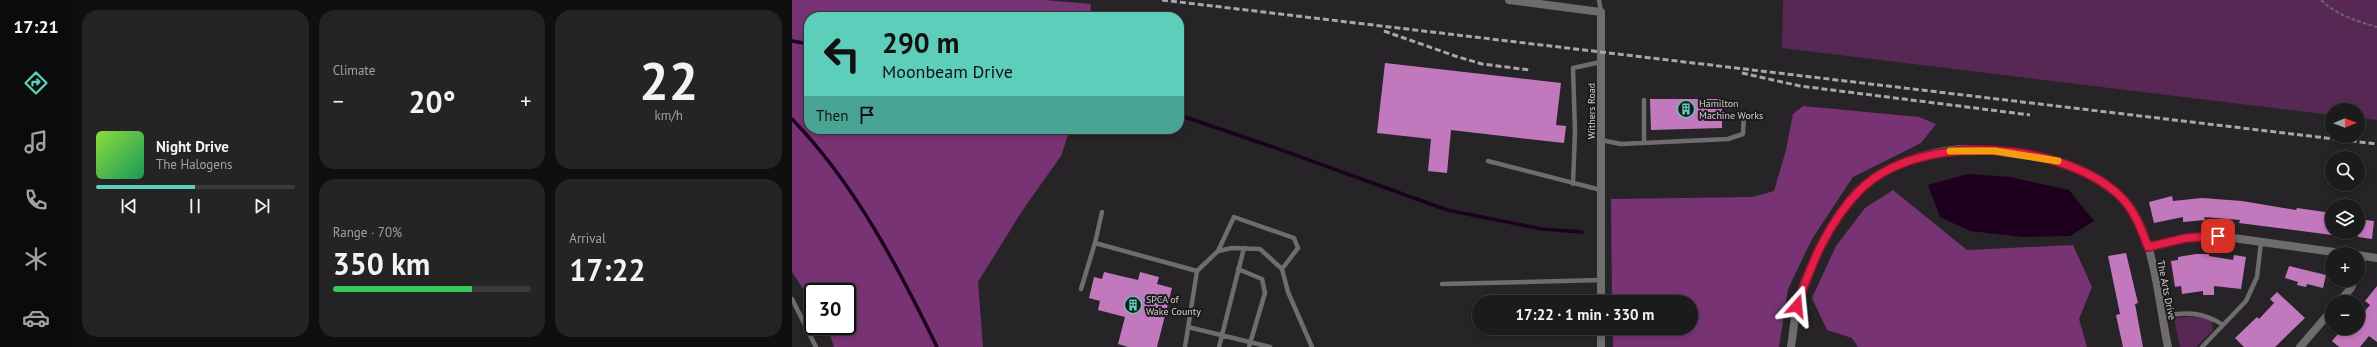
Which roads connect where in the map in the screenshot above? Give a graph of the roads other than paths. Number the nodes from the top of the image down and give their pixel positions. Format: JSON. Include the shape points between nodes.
{"nodes":[{"id":1,"x":1509,"y":0,"type":"edge"},
{"id":2,"x":1599,"y":0,"type":"edge"},
{"id":3,"x":1601,"y":12,"type":"junction"},
{"id":4,"x":1601,"y":62,"type":"junction"},
{"id":5,"x":1644,"y":100,"type":"dead end"},
{"id":6,"x":1744,"y":114,"type":"dead end"},
{"id":7,"x":1601,"y":140,"type":"junction"},
{"id":8,"x":1644,"y":142,"type":"junction"},
{"id":9,"x":1488,"y":161,"type":"dead end"},
{"id":10,"x":1573,"y":184,"type":"junction"},
{"id":11,"x":1601,"y":190,"type":"junction"},
{"id":12,"x":1102,"y":212,"type":"dead end"},
{"id":13,"x":2260,"y":242,"type":"junction"},
{"id":14,"x":1095,"y":243,"type":"junction"},
{"id":15,"x":2148,"y":247,"type":"junction"},
{"id":16,"x":1244,"y":248,"type":"junction"},
{"id":17,"x":2325,"y":251,"type":"edge"},
{"id":18,"x":1218,"y":252,"type":"junction"},
{"id":19,"x":2365,"y":256,"type":"edge"},
{"id":20,"x":2377,"y":258,"type":"edge"},
{"id":21,"x":1238,"y":269,"type":"junction"},
{"id":22,"x":1282,"y":269,"type":"junction"},
{"id":23,"x":1197,"y":271,"type":"junction"},
{"id":24,"x":1601,"y":280,"type":"junction"},
{"id":25,"x":1442,"y":284,"type":"dead end"},
{"id":26,"x":2351,"y":287,"type":"edge"},
{"id":27,"x":1081,"y":289,"type":"dead end"},
{"id":28,"x":1601,"y":295,"type":"edge"},
{"id":29,"x":2345,"y":295,"type":"edge"},
{"id":30,"x":792,"y":299,"type":"edge"},
{"id":31,"x":2161,"y":316,"type":"junction"},
{"id":32,"x":2325,"y":318,"type":"edge"},
{"id":33,"x":2223,"y":325,"type":"junction"},
{"id":34,"x":1188,"y":327,"type":"junction"},
{"id":35,"x":1221,"y":335,"type":"junction"},
{"id":36,"x":1601,"y":335,"type":"edge"},
{"id":37,"x":1250,"y":341,"type":"junction"},
{"id":38,"x":816,"y":347,"type":"edge"},
{"id":39,"x":1185,"y":347,"type":"edge"},
{"id":40,"x":1219,"y":347,"type":"edge"},
{"id":41,"x":1249,"y":347,"type":"edge"},
{"id":42,"x":1270,"y":347,"type":"edge"},
{"id":43,"x":1312,"y":347,"type":"edge"},
{"id":44,"x":1601,"y":347,"type":"edge"},
{"id":45,"x":1791,"y":347,"type":"edge"},
{"id":46,"x":2168,"y":347,"type":"edge"},
{"id":47,"x":2202,"y":347,"type":"edge"},
{"id":48,"x":2300,"y":347,"type":"edge"}],
"edges":[{"from":1,"to":3,"type":"street"},
{"from":2,"to":3,"type":"lane"},
{"from":3,"to":4,"type":"street","name":"Withers Road"},
{"from":4,"to":7,"type":"street","name":"Withers Road"},
{"from":4,"to":10,"type":"lane","via":[[1573,68]]},
{"from":5,"to":8,"type":"lane"},
{"from":6,"to":8,"type":"lane","via":[[1743,134],[1728,139]]},
{"from":7,"to":8,"type":"lane","via":[[1620,144]]},
{"from":7,"to":11,"type":"street","name":"Withers Road"},
{"from":9,"to":10,"type":"lane"},
{"from":10,"to":11,"type":"lane"},
{"from":11,"to":24,"type":"street","name":"Withers Road"},
{"from":12,"to":14,"type":"lane"},
{"from":13,"to":15,"type":"street","via":[[2218,236],[2186,238]]},
{"from":13,"to":17,"type":"street"},
{"from":13,"to":33,"type":"lane","via":[[2257,277],[2246,301]]},
{"from":14,"to":23,"type":"lane"},
{"from":14,"to":27,"type":"lane"},
{"from":15,"to":31,"type":"street","name":"The Arts Drive"},
{"from":15,"to":45,"type":"street","name":"The Arts Drive","via":[[2131,208],[2119,195],[2089,173],[2068,164],[2041,157],[1995,151],[1961,149],[1927,154],[1894,166],[1860,189],[1836,220],[1811,263],[1797,306]]},
{"from":16,"to":18,"type":"lane"},
{"from":16,"to":21,"type":"lane"},
{"from":16,"to":22,"type":"lane","via":[[1260,249]]},
{"from":18,"to":22,"type":"lane","via":[[1234,217],[1294,238],[1298,248]]},
{"from":18,"to":23,"type":"lane"},
{"from":19,"to":20,"type":"street"},
{"from":21,"to":35,"type":"lane"},
{"from":21,"to":37,"type":"lane","via":[[1262,280],[1265,293]]},
{"from":22,"to":43,"type":"lane","via":[[1288,292]]},
{"from":23,"to":34,"type":"lane"},
{"from":24,"to":25,"type":"lane"},
{"from":24,"to":28,"type":"street","name":"Withers Road"},
{"from":26,"to":29,"type":"street"},
{"from":30,"to":38,"type":"lane"},
{"from":31,"to":33,"type":"lane","via":[[2182,312],[2210,316]]},
{"from":31,"to":46,"type":"street","name":"The Arts Drive"},
{"from":32,"to":48,"type":"street"},
{"from":33,"to":47,"type":"lane"},
{"from":34,"to":35,"type":"lane"},
{"from":34,"to":39,"type":"lane"},
{"from":35,"to":37,"type":"lane"},
{"from":35,"to":40,"type":"lane"},
{"from":36,"to":44,"type":"street"},
{"from":37,"to":41,"type":"lane"},
{"from":37,"to":42,"type":"lane"}]}
